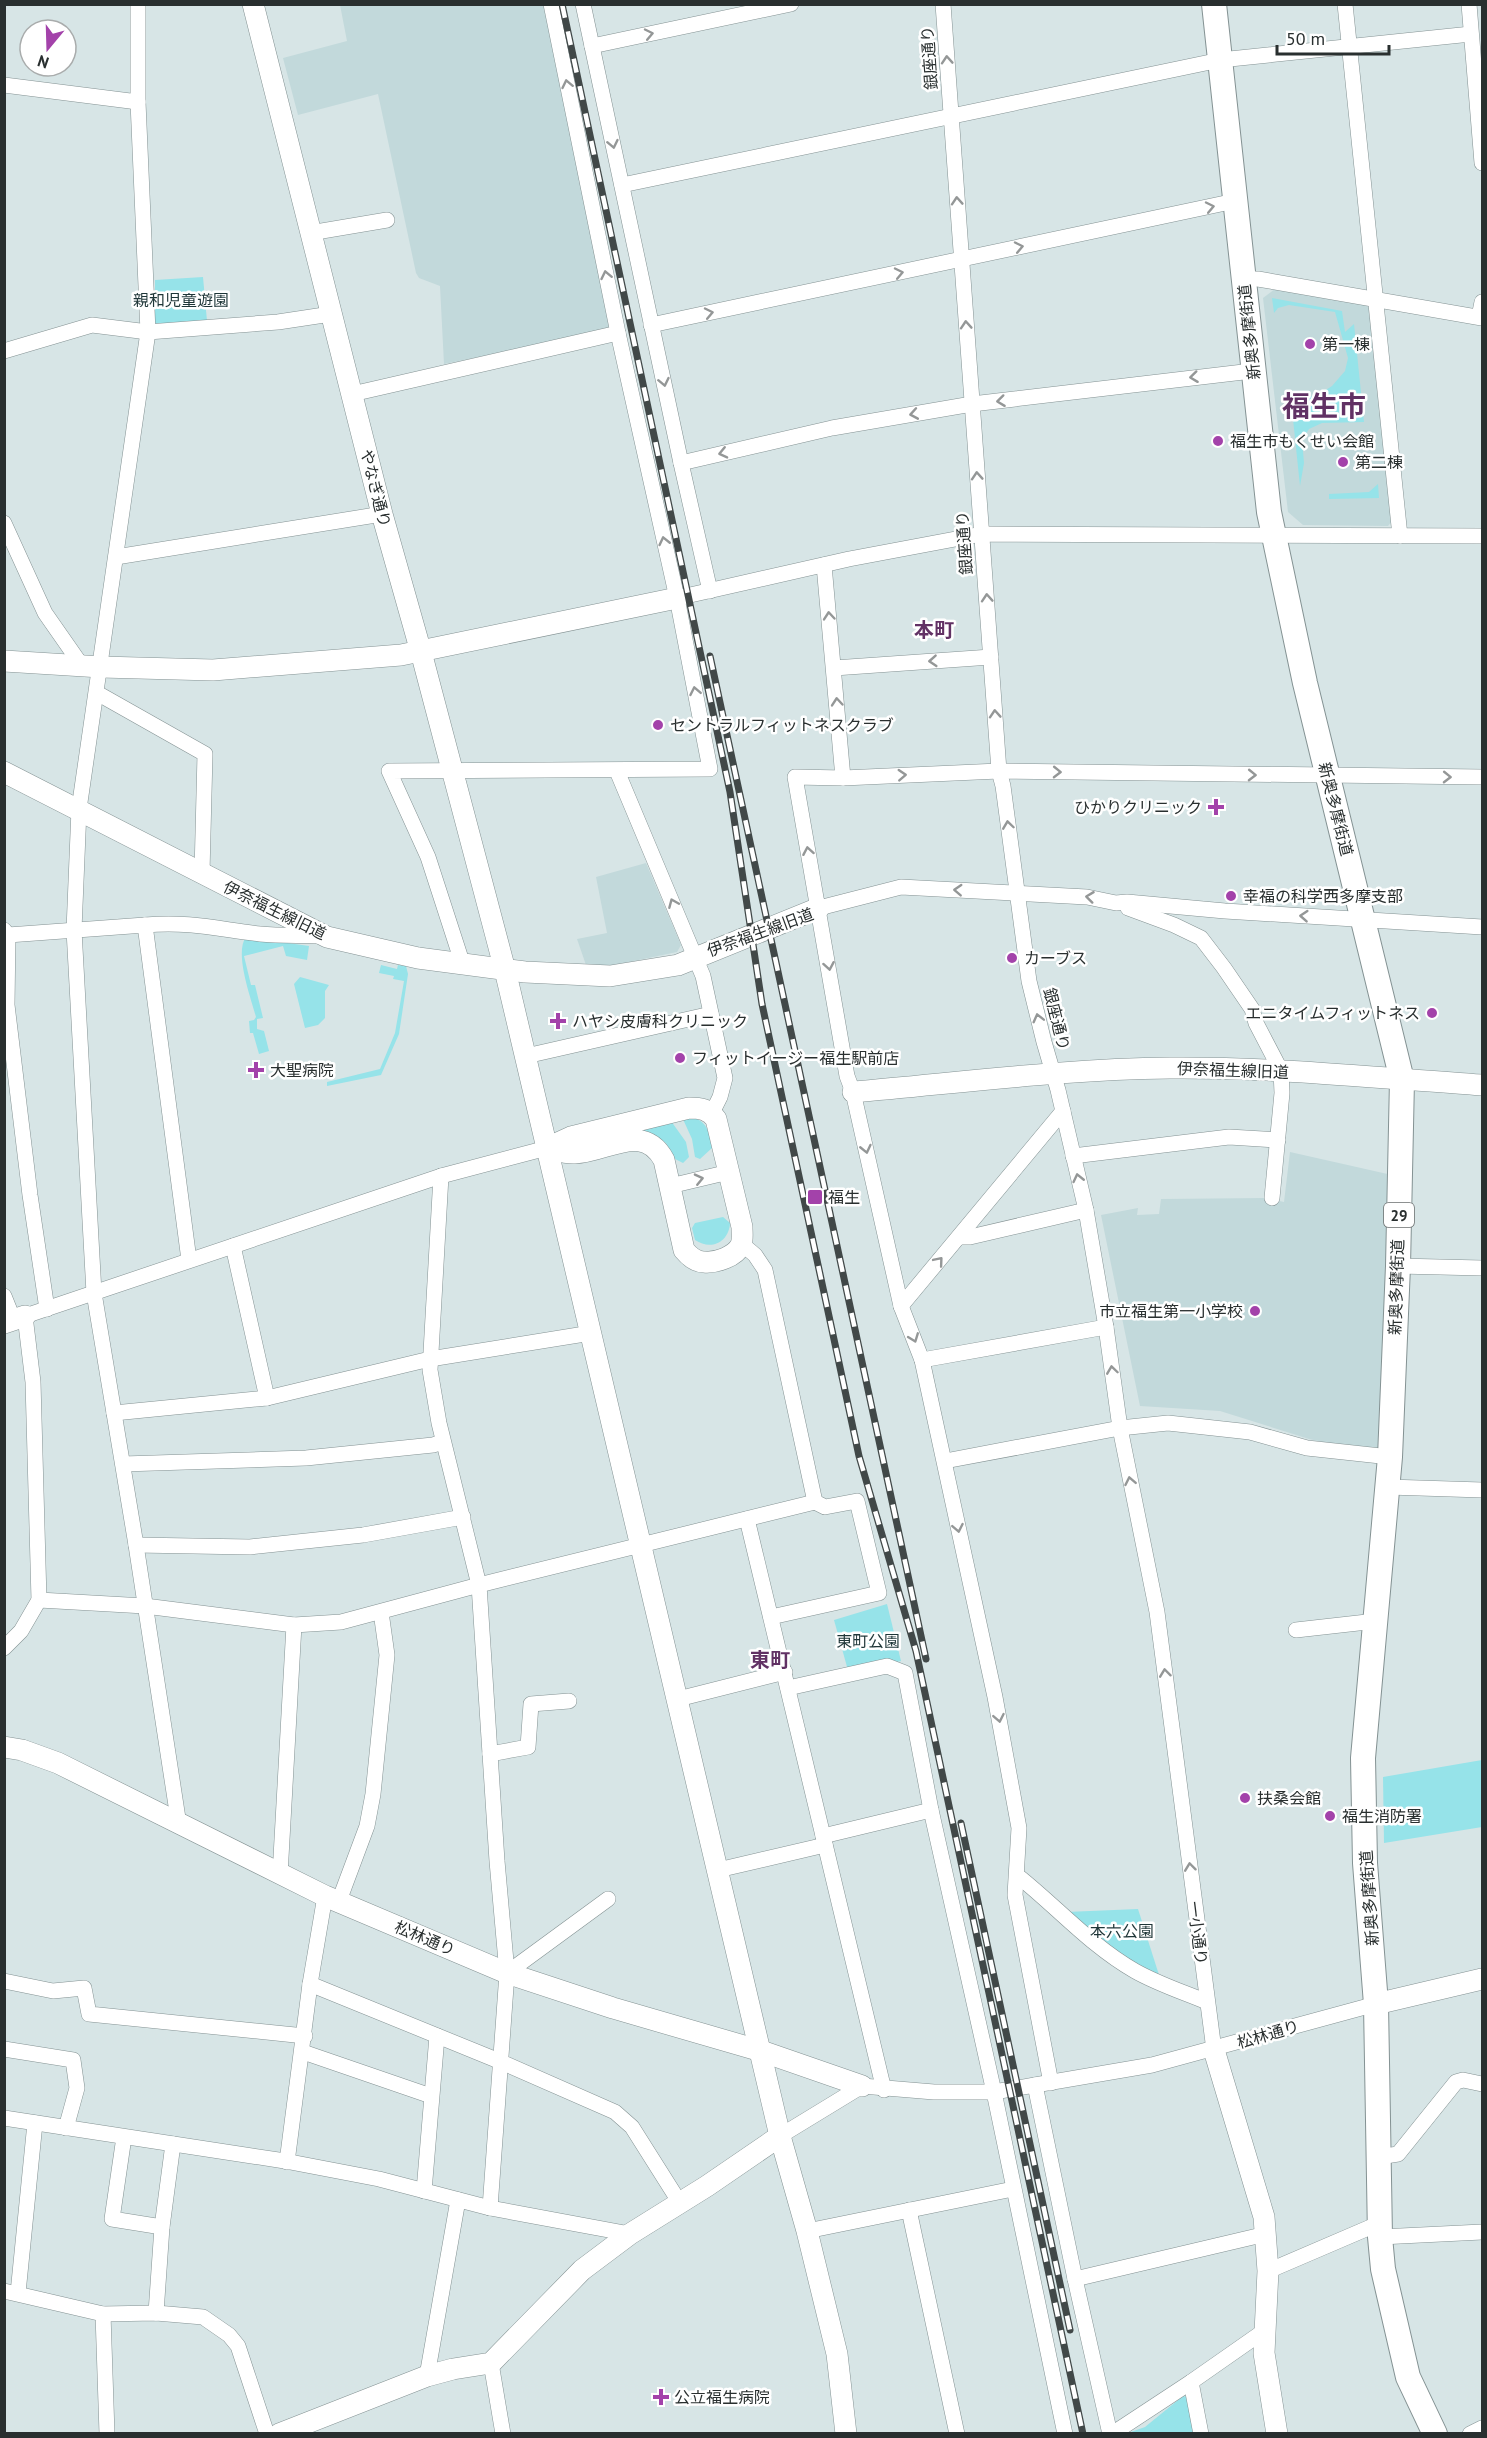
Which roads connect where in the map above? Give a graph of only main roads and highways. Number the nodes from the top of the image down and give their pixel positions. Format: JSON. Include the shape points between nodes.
{"nodes":[{"id":1,"x":1215,"y":4,"type":"edge"},
{"id":2,"x":1436,"y":2433,"type":"edge"}],
"edges":[{"from":1,"to":2,"type":"main road","name":"新奥多摩街道","number":"29","via":[[1273,535],[1402,1080],[1390,1457],[1363,1758],[1365,1863],[1377,2004],[1383,2269],[1408,2377]]}]}
